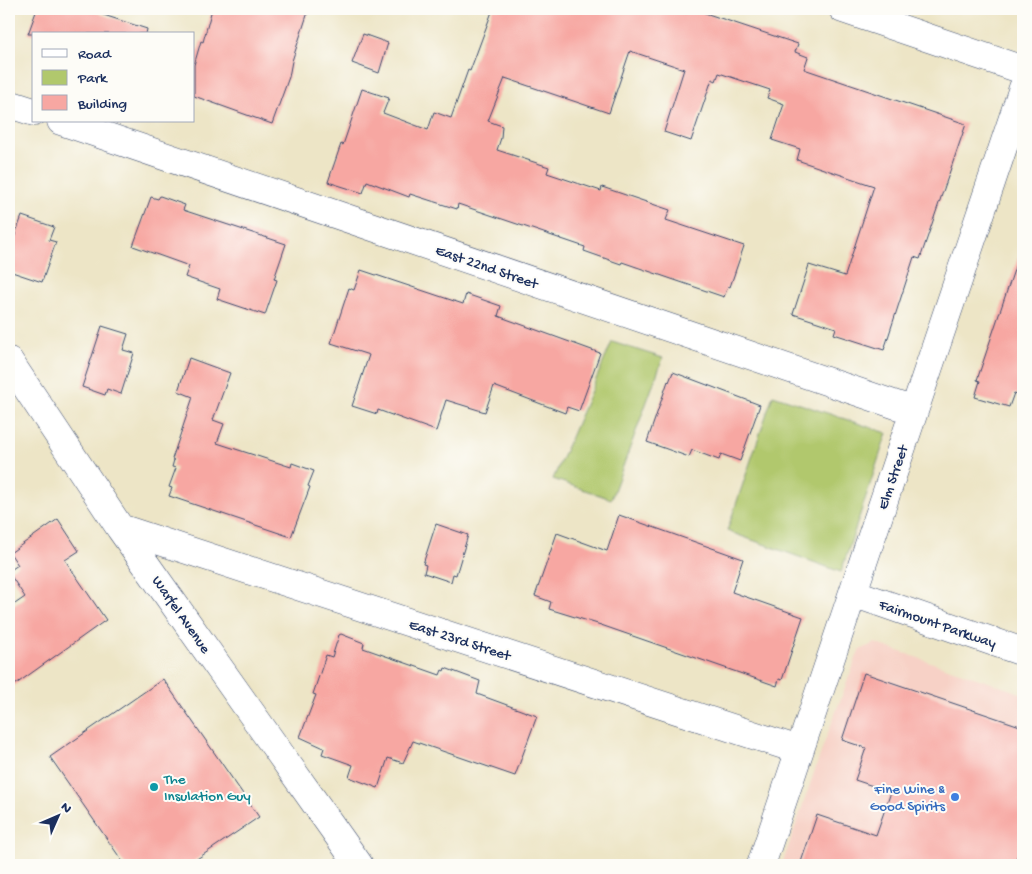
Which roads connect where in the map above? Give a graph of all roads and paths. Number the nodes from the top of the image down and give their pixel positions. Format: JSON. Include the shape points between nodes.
{"nodes":[{"id":1,"x":843,"y":9,"type":"edge"},
{"id":2,"x":1023,"y":70,"type":"edge"},
{"id":3,"x":1023,"y":88,"type":"edge"},
{"id":4,"x":9,"y":104,"type":"edge"},
{"id":5,"x":32,"y":111,"type":"edge"},
{"id":6,"x":63,"y":122,"type":"edge"},
{"id":7,"x":9,"y":361,"type":"edge"},
{"id":8,"x":914,"y":411,"type":"junction"},
{"id":9,"x":120,"y":528,"type":"junction"},
{"id":10,"x":853,"y":593,"type":"junction"},
{"id":11,"x":1023,"y":652,"type":"edge"},
{"id":12,"x":799,"y":750,"type":"junction"},
{"id":13,"x":359,"y":865,"type":"edge"},
{"id":14,"x":761,"y":865,"type":"edge"}],
"edges":[{"from":1,"to":2,"type":"street"},
{"from":3,"to":8,"type":"street","name":"Elm Street"},
{"from":4,"to":5,"type":"street"},
{"from":6,"to":8,"type":"street","name":"East 22nd Street"},
{"from":7,"to":9,"type":"street","name":"Warfel Avenue"},
{"from":8,"to":10,"type":"street","name":"Elm Street"},
{"from":9,"to":12,"type":"street","name":"East 23rd Street"},
{"from":9,"to":13,"type":"street","name":"Warfel Avenue"},
{"from":10,"to":11,"type":"street","name":"Fairmount Parkway"},
{"from":10,"to":12,"type":"street","name":"Elm Street"},
{"from":12,"to":14,"type":"street","name":"Elm Street"}]}
